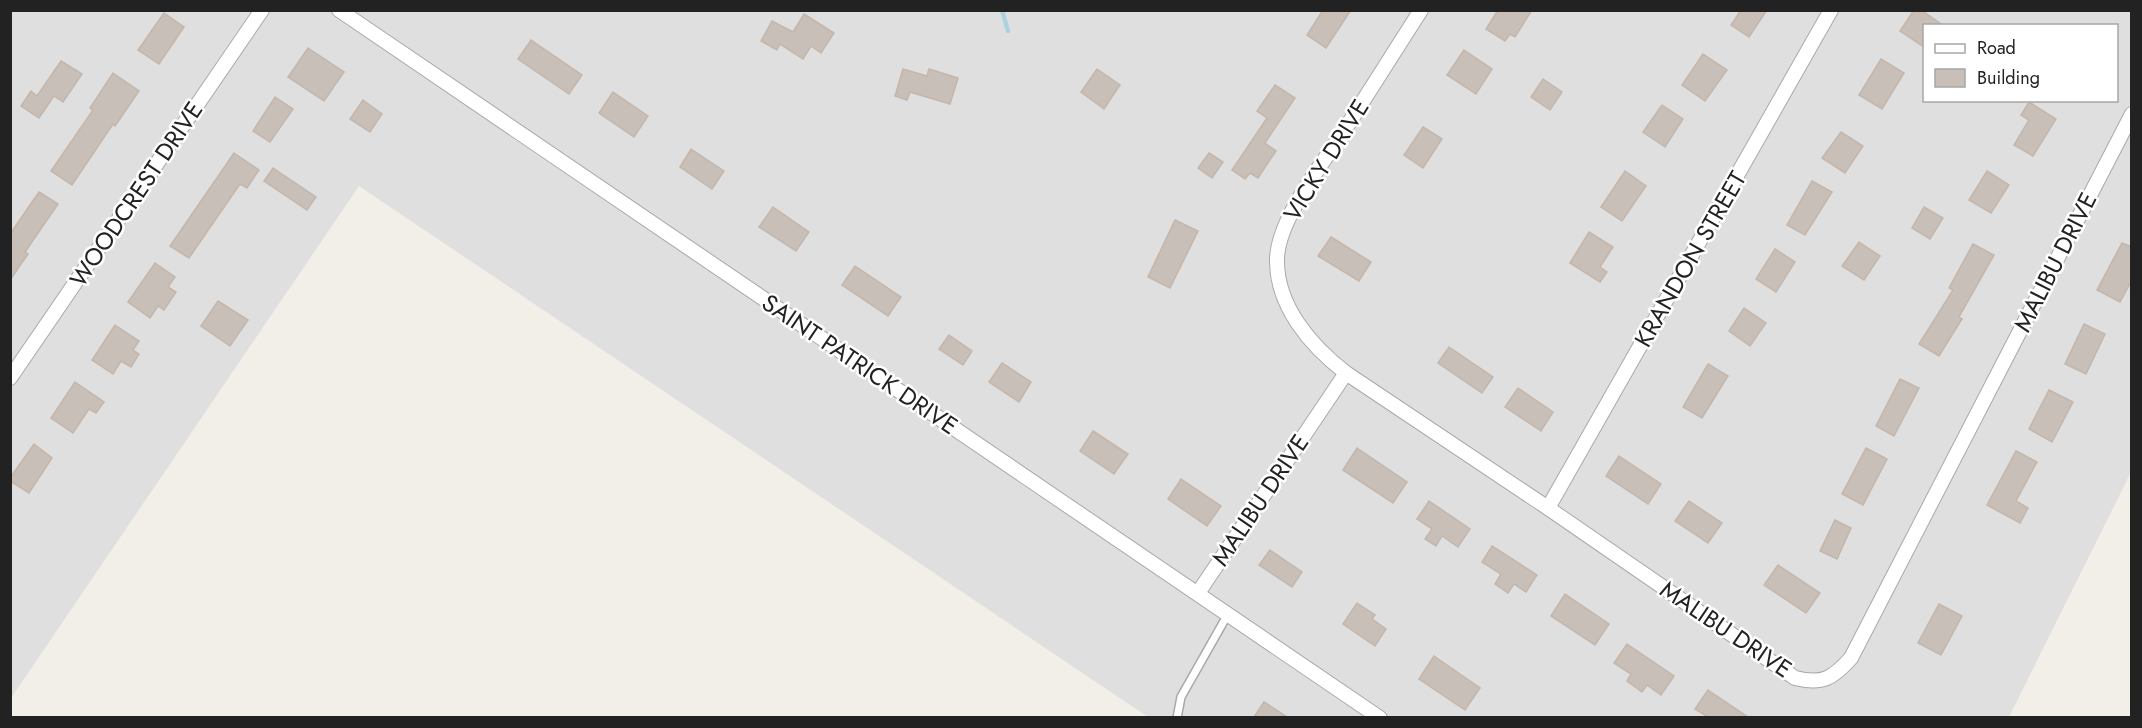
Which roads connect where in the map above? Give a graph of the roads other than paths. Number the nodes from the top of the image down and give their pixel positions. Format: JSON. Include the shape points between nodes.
{"nodes":[{"id":1,"x":262,"y":10,"type":"edge"},
{"id":2,"x":339,"y":10,"type":"edge"},
{"id":3,"x":1421,"y":10,"type":"edge"},
{"id":4,"x":1831,"y":10,"type":"edge"},
{"id":5,"x":2132,"y":114,"type":"edge"},
{"id":6,"x":1346,"y":373,"type":"junction"},
{"id":7,"x":10,"y":378,"type":"edge"},
{"id":8,"x":1548,"y":508,"type":"junction"},
{"id":9,"x":1198,"y":593,"type":"junction"},
{"id":10,"x":1228,"y":614,"type":"junction"},
{"id":11,"x":1177,"y":717,"type":"edge"},
{"id":12,"x":1380,"y":717,"type":"edge"}],
"edges":[{"from":1,"to":7,"type":"street","name":"WOODCREST DRIVE"},
{"from":2,"to":9,"type":"street","name":"SAINT PATRICK DRIVE"},
{"from":3,"to":6,"type":"street","name":"VICKY DRIVE","via":[[1290,216],[1278,247],[1278,277],[1293,314],[1312,343]]},
{"from":4,"to":8,"type":"street","name":"KRANDON STREET"},
{"from":5,"to":8,"type":"street","name":"MALIBU DRIVE","via":[[1851,658],[1840,670],[1828,678],[1795,678]]},
{"from":6,"to":8,"type":"street","name":"MALIBU DRIVE"},
{"from":6,"to":9,"type":"street","name":"MALIBU DRIVE"},
{"from":9,"to":10,"type":"street","name":"SAINT PATRICK DRIVE"},
{"from":10,"to":11,"type":"lane","via":[[1181,697]]},
{"from":10,"to":12,"type":"street","name":"SAINT PATRICK DRIVE"}]}
